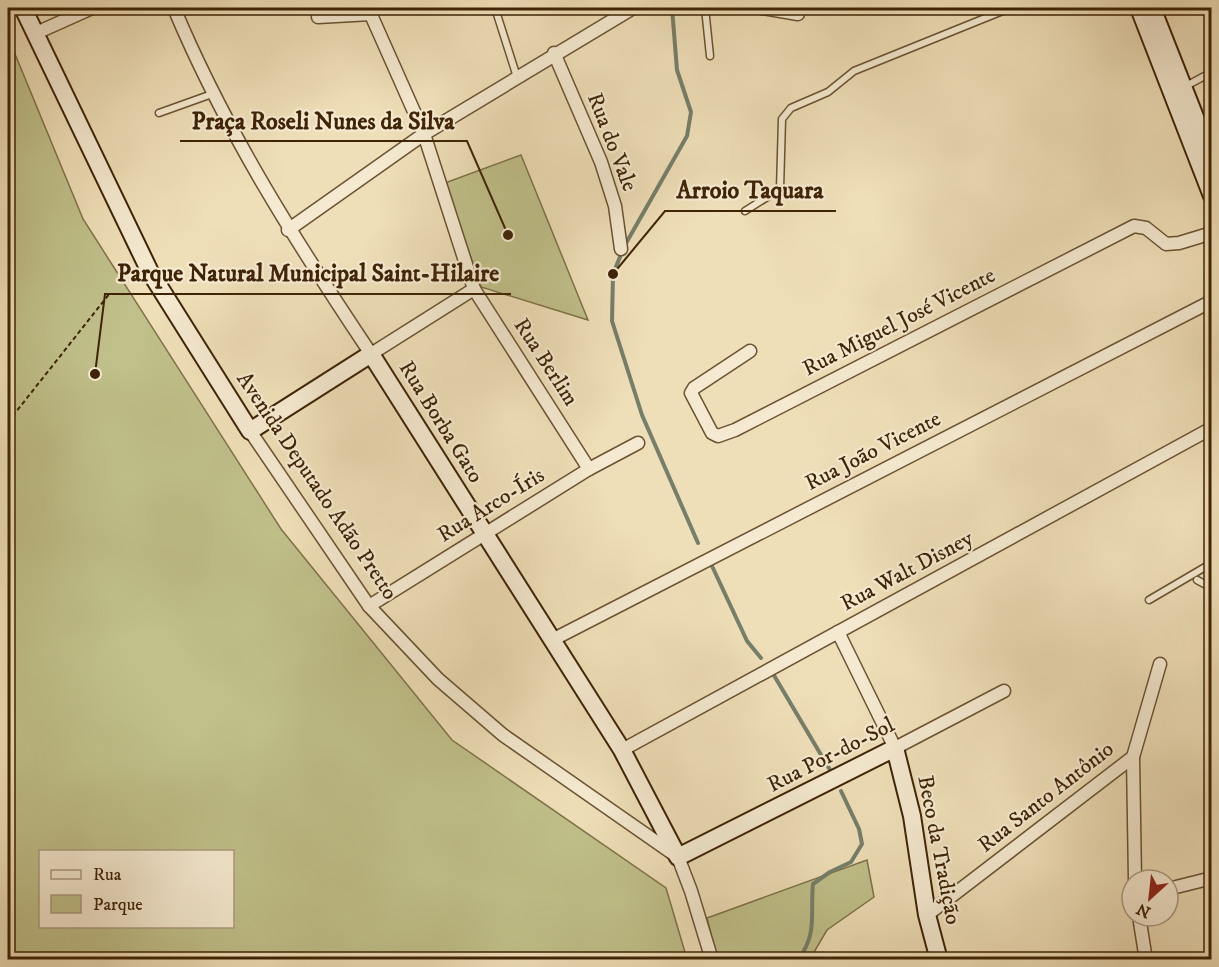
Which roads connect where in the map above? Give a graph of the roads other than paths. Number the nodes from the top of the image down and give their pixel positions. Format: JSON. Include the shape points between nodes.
{"nodes":[{"id":1,"x":23,"y":8,"type":"edge"},
{"id":2,"x":92,"y":8,"type":"edge"},
{"id":3,"x":174,"y":8,"type":"edge"},
{"id":4,"x":495,"y":8,"type":"edge"},
{"id":5,"x":633,"y":8,"type":"edge"},
{"id":6,"x":705,"y":8,"type":"edge"},
{"id":7,"x":762,"y":8,"type":"edge"},
{"id":8,"x":1010,"y":8,"type":"edge"},
{"id":9,"x":1139,"y":8,"type":"edge"},
{"id":10,"x":1152,"y":8,"type":"edge"},
{"id":11,"x":370,"y":11,"type":"edge"},
{"id":12,"x":798,"y":14,"type":"dead end"},
{"id":13,"x":318,"y":17,"type":"dead end"},
{"id":14,"x":34,"y":34,"type":"junction"},
{"id":15,"x":554,"y":54,"type":"junction"},
{"id":16,"x":710,"y":56,"type":"dead end"},
{"id":17,"x":1212,"y":72,"type":"edge"},
{"id":18,"x":516,"y":77,"type":"junction"},
{"id":19,"x":1183,"y":88,"type":"junction"},
{"id":20,"x":212,"y":94,"type":"junction"},
{"id":21,"x":159,"y":113,"type":"dead end"},
{"id":22,"x":424,"y":134,"type":"junction"},
{"id":23,"x":1212,"y":160,"type":"edge"},
{"id":24,"x":1212,"y":196,"type":"edge"},
{"id":25,"x":745,"y":211,"type":"dead end"},
{"id":26,"x":288,"y":230,"type":"junction"},
{"id":27,"x":1212,"y":233,"type":"edge"},
{"id":28,"x":621,"y":249,"type":"dead end"},
{"id":29,"x":474,"y":289,"type":"junction"},
{"id":30,"x":1212,"y":301,"type":"edge"},
{"id":31,"x":750,"y":351,"type":"dead end"},
{"id":32,"x":371,"y":354,"type":"junction"},
{"id":33,"x":1212,"y":428,"type":"edge"},
{"id":34,"x":249,"y":431,"type":"junction"},
{"id":35,"x":638,"y":443,"type":"dead end"},
{"id":36,"x":589,"y":469,"type":"junction"},
{"id":37,"x":485,"y":534,"type":"junction"},
{"id":38,"x":1212,"y":563,"type":"edge"},
{"id":39,"x":1197,"y":580,"type":"dead end"},
{"id":40,"x":1212,"y":588,"type":"edge"},
{"id":41,"x":1149,"y":600,"type":"dead end"},
{"id":42,"x":369,"y":606,"type":"junction"},
{"id":43,"x":838,"y":632,"type":"junction"},
{"id":44,"x":554,"y":639,"type":"junction"},
{"id":45,"x":1160,"y":664,"type":"dead end"},
{"id":46,"x":1004,"y":691,"type":"dead end"},
{"id":47,"x":895,"y":748,"type":"junction"},
{"id":48,"x":622,"y":750,"type":"junction"},
{"id":49,"x":1133,"y":757,"type":"junction"},
{"id":50,"x":678,"y":857,"type":"junction"},
{"id":51,"x":1135,"y":868,"type":"edge"},
{"id":52,"x":1212,"y":878,"type":"edge"},
{"id":53,"x":1180,"y":886,"type":"edge"},
{"id":54,"x":927,"y":915,"type":"junction"},
{"id":55,"x":1141,"y":928,"type":"edge"},
{"id":56,"x":712,"y":960,"type":"edge"},
{"id":57,"x":939,"y":960,"type":"edge"},
{"id":58,"x":1146,"y":960,"type":"edge"}],
"edges":[{"from":1,"to":14,"type":"street","name":"Avenida Deputado Adão Pretto"},
{"from":2,"to":14,"type":"street"},
{"from":3,"to":20,"type":"street","name":"Rua Borba Gato"},
{"from":4,"to":18,"type":"lane"},
{"from":5,"to":15,"type":"street"},
{"from":6,"to":16,"type":"lane"},
{"from":7,"to":12,"type":"street"},
{"from":8,"to":25,"type":"lane","via":[[854,71],[828,92],[791,108],[782,119],[780,189]]},
{"from":9,"to":24,"type":"street"},
{"from":10,"to":19,"type":"street"},
{"from":11,"to":13,"type":"street"},
{"from":11,"to":22,"type":"street","name":"Rua Berlim"},
{"from":14,"to":34,"type":"street","name":"Avenida Deputado Adão Pretto","via":[[150,272]]},
{"from":15,"to":18,"type":"street"},
{"from":15,"to":28,"type":"street","name":"Rua do Vale","via":[[601,162],[615,206]]},
{"from":17,"to":19,"type":"lane"},
{"from":18,"to":22,"type":"street"},
{"from":19,"to":23,"type":"street"},
{"from":20,"to":21,"type":"lane"},
{"from":20,"to":26,"type":"street","name":"Rua Borba Gato"},
{"from":22,"to":26,"type":"street"},
{"from":22,"to":29,"type":"street","name":"Rua Berlim"},
{"from":26,"to":32,"type":"street","name":"Rua Borba Gato"},
{"from":27,"to":31,"type":"street","name":"Rua Miguel José Vicente","via":[[1166,244],[1146,228],[1134,226],[718,436],[712,433],[691,393]]},
{"from":29,"to":32,"type":"street"},
{"from":29,"to":36,"type":"street","name":"Rua Berlim"},
{"from":30,"to":44,"type":"street","name":"Rua João Vicente"},
{"from":32,"to":34,"type":"street"},
{"from":32,"to":37,"type":"street","name":"Rua Borba Gato"},
{"from":33,"to":43,"type":"street","name":"Rua Walt Disney"},
{"from":34,"to":42,"type":"street","name":"Avenida Deputado Adão Pretto"},
{"from":35,"to":36,"type":"street","name":"Rua Arco-Íris"},
{"from":36,"to":37,"type":"street","name":"Rua Arco-Íris"},
{"from":37,"to":42,"type":"street","name":"Rua Arco-Íris"},
{"from":37,"to":44,"type":"street","name":"Rua Borba Gato"},
{"from":38,"to":41,"type":"lane"},
{"from":39,"to":40,"type":"lane"},
{"from":42,"to":50,"type":"street","name":"Avenida Deputado Adão Pretto","via":[[438,679],[503,735]]},
{"from":43,"to":47,"type":"street"},
{"from":43,"to":48,"type":"street","name":"Rua Walt Disney"},
{"from":44,"to":48,"type":"street","name":"Rua Borba Gato"},
{"from":45,"to":49,"type":"street"},
{"from":46,"to":47,"type":"street","name":"Rua Por-do-Sol"},
{"from":47,"to":50,"type":"street","name":"Rua Por-do-Sol"},
{"from":47,"to":54,"type":"street","name":"Beco da Tradição","via":[[912,816]]},
{"from":48,"to":50,"type":"street","name":"Rua Borba Gato"},
{"from":49,"to":51,"type":"street"},
{"from":49,"to":54,"type":"street","name":"Rua Santo Antônio"},
{"from":50,"to":56,"type":"street"},
{"from":52,"to":53,"type":"street"},
{"from":54,"to":57,"type":"street","name":"Beco da Tradição"},
{"from":55,"to":58,"type":"street"}]}
